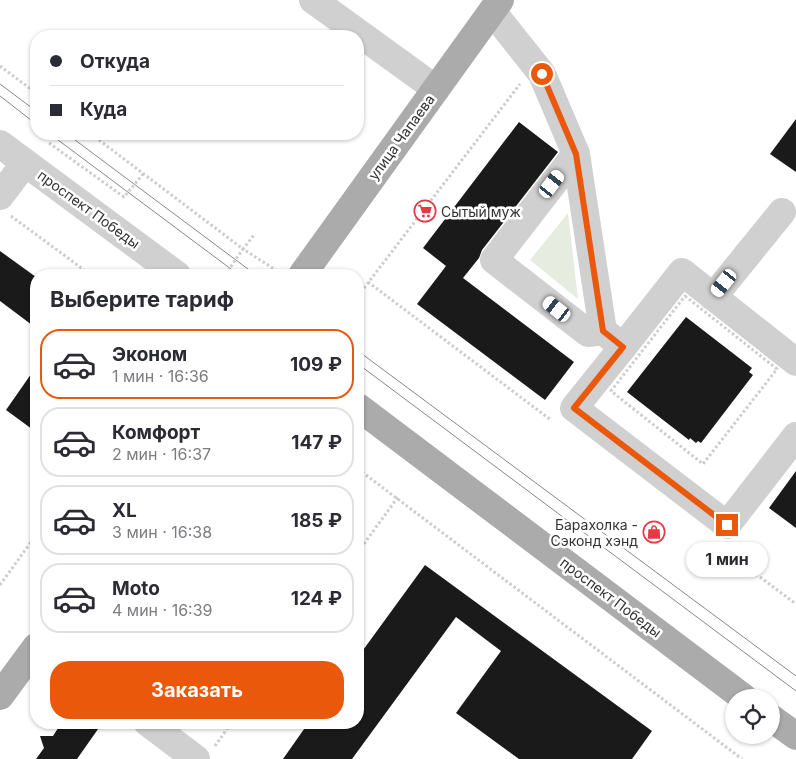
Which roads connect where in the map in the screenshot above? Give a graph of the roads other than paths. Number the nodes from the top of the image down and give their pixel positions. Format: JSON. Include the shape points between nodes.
{"nodes":[{"id":1,"x":313,"y":0,"type":"edge"},
{"id":2,"x":496,"y":6,"type":"edge"},
{"id":3,"x":354,"y":30,"type":"edge"},
{"id":4,"x":364,"y":37,"type":"edge"},
{"id":5,"x":436,"y":89,"type":"junction"},
{"id":6,"x":0,"y":144,"type":"edge"},
{"id":7,"x":576,"y":154,"type":"junction"},
{"id":8,"x":26,"y":163,"type":"junction"},
{"id":9,"x":3,"y":205,"type":"edge"},
{"id":10,"x":782,"y":212,"type":"dead end"},
{"id":11,"x":169,"y":269,"type":"edge"},
{"id":12,"x":306,"y":269,"type":"edge"},
{"id":13,"x":713,"y":297,"type":"junction"},
{"id":14,"x":613,"y":339,"type":"junction"},
{"id":15,"x":787,"y":366,"type":"edge"},
{"id":16,"x":364,"y":412,"type":"edge"},
{"id":17,"x":796,"y":436,"type":"edge"},
{"id":18,"x":30,"y":655,"type":"edge"},
{"id":19,"x":732,"y":689,"type":"edge"},
{"id":20,"x":0,"y":696,"type":"edge"},
{"id":21,"x":780,"y":724,"type":"edge"},
{"id":22,"x":159,"y":729,"type":"edge"},
{"id":23,"x":796,"y":736,"type":"edge"},
{"id":24,"x":203,"y":755,"type":"edge"}],
"edges":[{"from":1,"to":3,"type":"street"},
{"from":2,"to":5,"type":"main road","name":"улица Чапаева"},
{"from":2,"to":7,"type":"street","via":[[542,74]]},
{"from":4,"to":5,"type":"street"},
{"from":5,"to":12,"type":"main road","name":"улица Чапаева"},
{"from":6,"to":8,"type":"street","name":"проспект Победы"},
{"from":7,"to":14,"type":"street"},
{"from":7,"to":14,"type":"street","via":[[494,260],[588,333]]},
{"from":8,"to":9,"type":"street"},
{"from":8,"to":11,"type":"street","name":"проспект Победы"},
{"from":10,"to":13,"type":"street"},
{"from":13,"to":14,"type":"street","via":[[682,272]]},
{"from":13,"to":15,"type":"street"},
{"from":14,"to":17,"type":"street","via":[[574,408],[727,525]]},
{"from":16,"to":19,"type":"main road","name":"проспект Победы"},
{"from":18,"to":20,"type":"main road"},
{"from":21,"to":23,"type":"main road"},
{"from":22,"to":24,"type":"street"}]}
